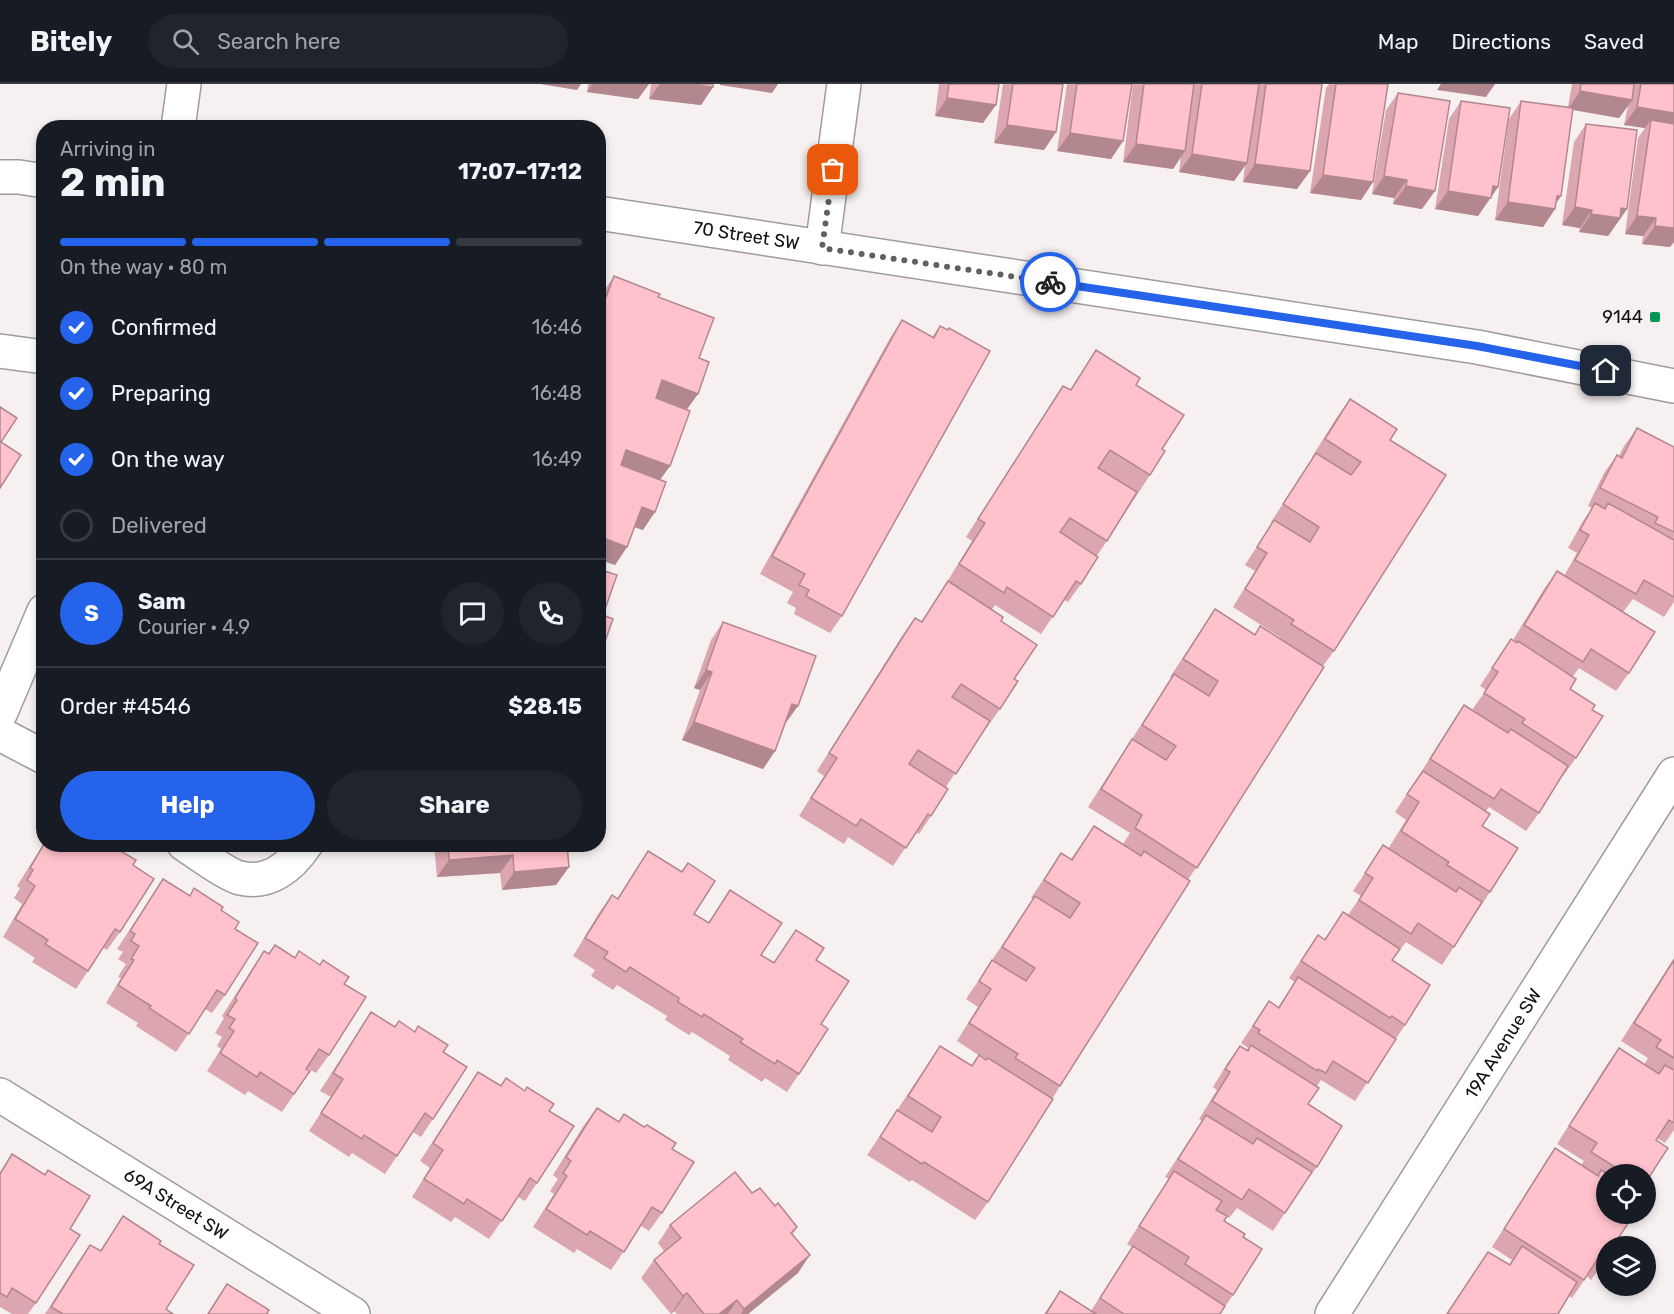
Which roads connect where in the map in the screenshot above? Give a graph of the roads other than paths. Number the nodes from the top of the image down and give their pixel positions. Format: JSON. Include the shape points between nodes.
{"nodes":[{"id":1,"x":184,"y":84,"type":"edge"},
{"id":2,"x":844,"y":84,"type":"edge"},
{"id":3,"x":179,"y":120,"type":"edge"},
{"id":4,"x":0,"y":177,"type":"edge"},
{"id":5,"x":36,"y":180,"type":"edge"},
{"id":6,"x":606,"y":214,"type":"edge"},
{"id":7,"x":822,"y":248,"type":"junction"},
{"id":8,"x":0,"y":351,"type":"edge"},
{"id":9,"x":36,"y":356,"type":"edge"},
{"id":10,"x":1674,"y":386,"type":"edge"},
{"id":11,"x":36,"y":630,"type":"edge"},
{"id":12,"x":0,"y":714,"type":"edge"},
{"id":13,"x":0,"y":734,"type":"edge"},
{"id":14,"x":36,"y":753,"type":"edge"},
{"id":15,"x":1674,"y":774,"type":"edge"},
{"id":16,"x":197,"y":852,"type":"edge"},
{"id":17,"x":301,"y":852,"type":"edge"},
{"id":18,"x":0,"y":1095,"type":"edge"},
{"id":19,"x":353,"y":1314,"type":"edge"},
{"id":20,"x":1332,"y":1314,"type":"edge"}],
"edges":[{"from":1,"to":3,"type":"street"},
{"from":2,"to":7,"type":"street"},
{"from":4,"to":5,"type":"street"},
{"from":6,"to":7,"type":"street","name":"70 Street SW"},
{"from":7,"to":10,"type":"street","name":"70 Street SW","via":[[1477,346]]},
{"from":8,"to":9,"type":"street"},
{"from":11,"to":12,"type":"street"},
{"from":13,"to":14,"type":"street"},
{"from":15,"to":20,"type":"street","name":"19A Avenue SW"},
{"from":16,"to":17,"type":"street","via":[[239,878],[261,880],[279,873]]},
{"from":18,"to":19,"type":"street","name":"69A Street SW"}]}
